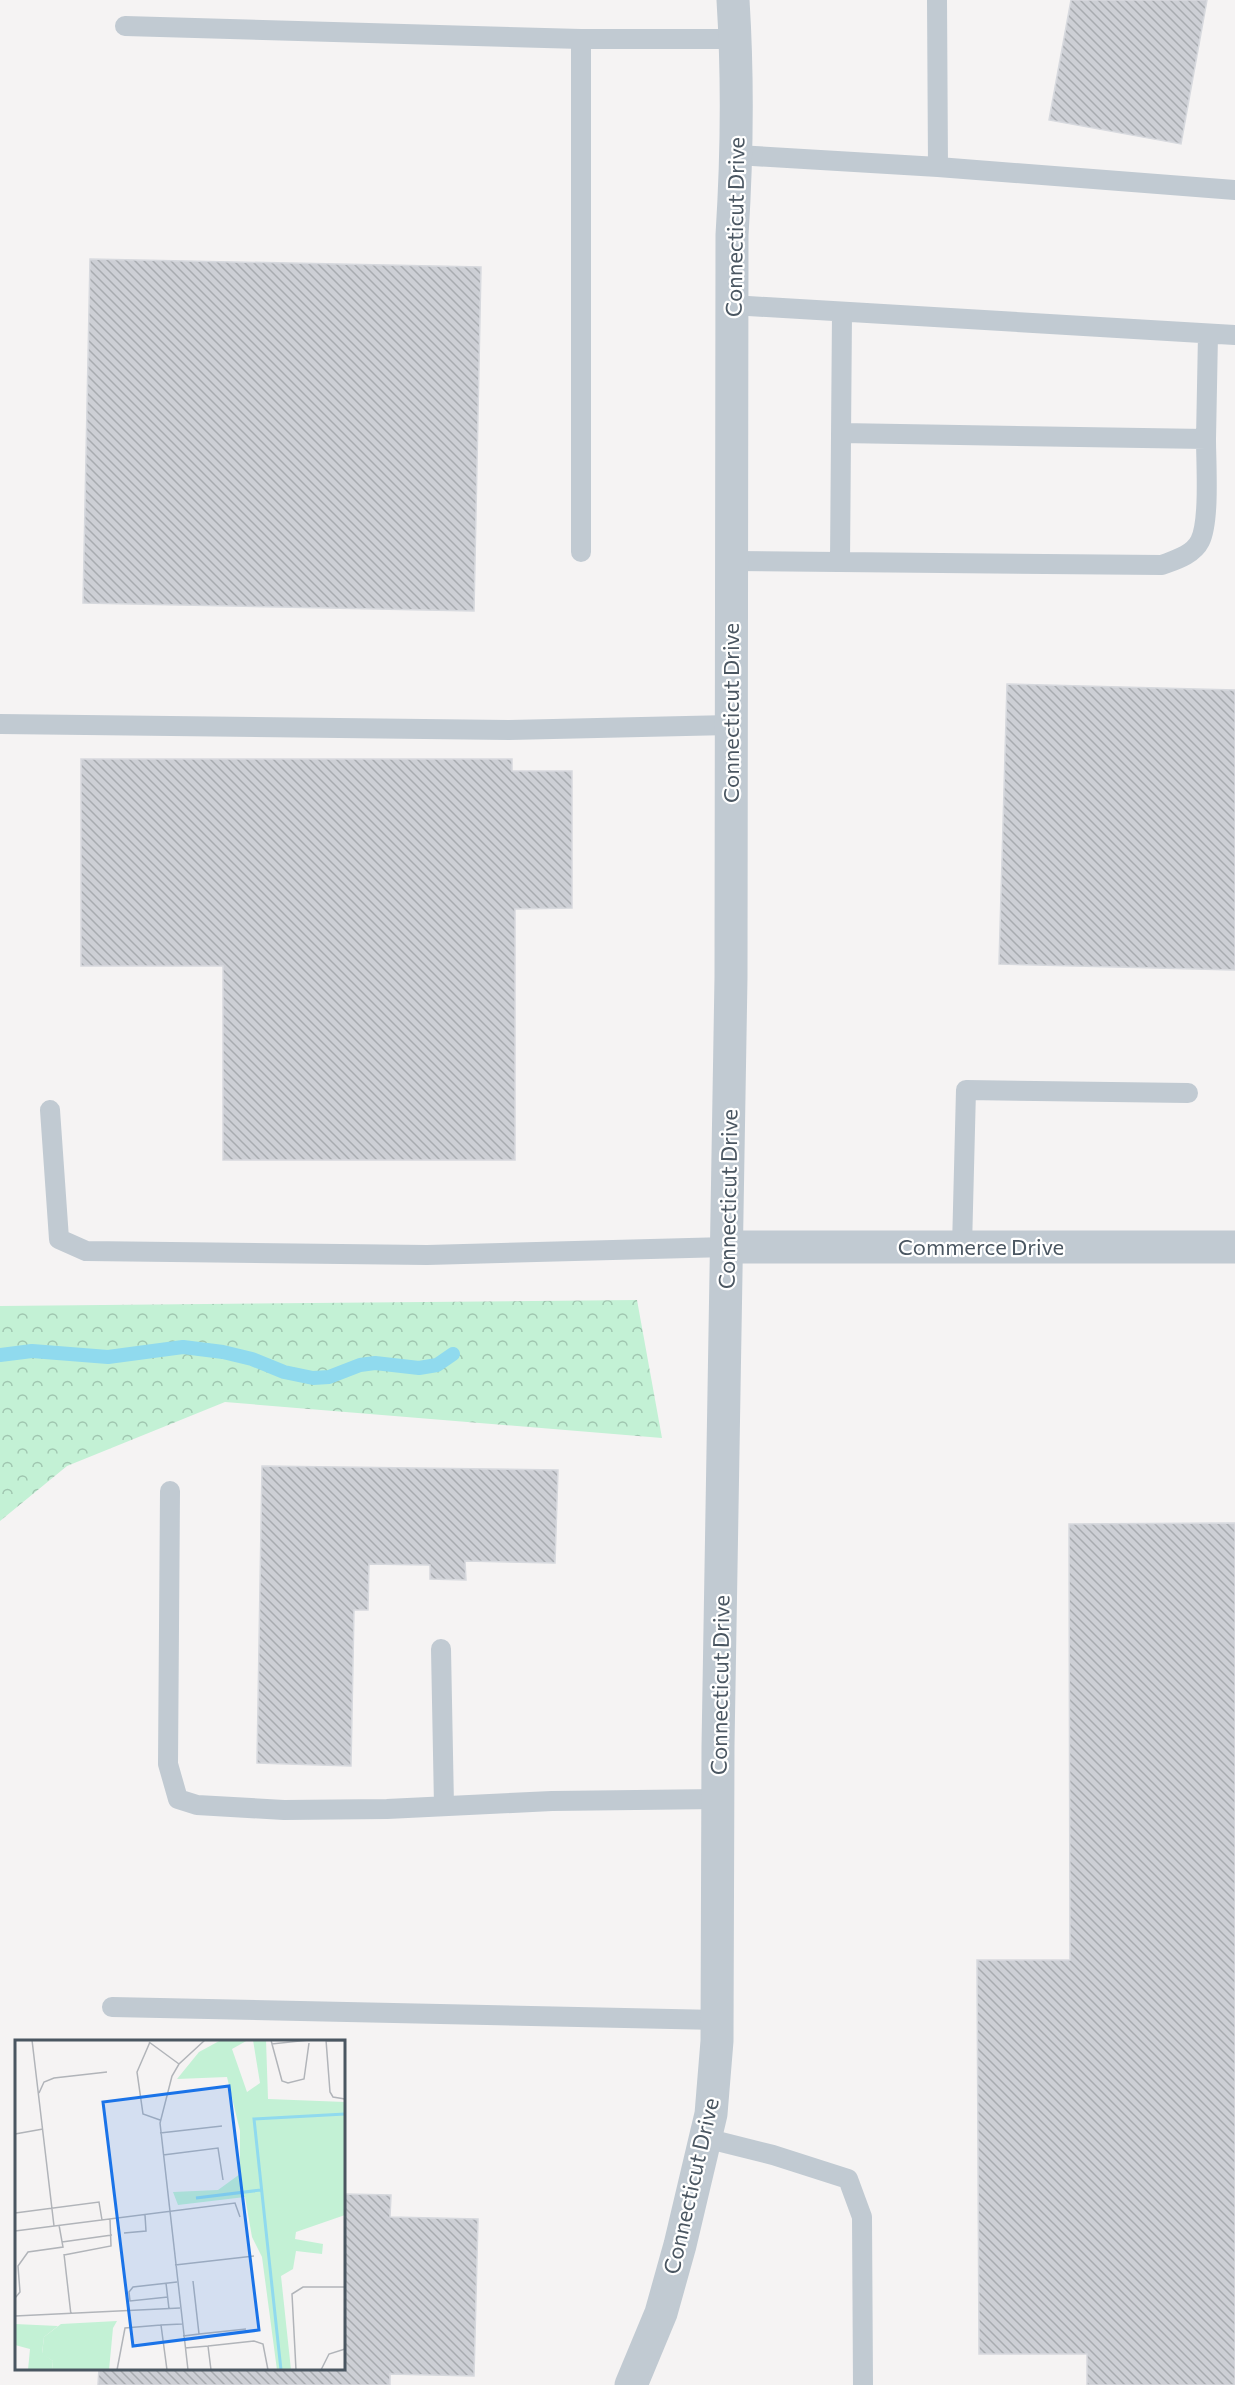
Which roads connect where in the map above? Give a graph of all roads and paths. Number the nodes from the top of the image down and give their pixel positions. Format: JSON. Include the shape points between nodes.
{"nodes":[{"id":1,"x":733,"y":0,"type":"edge"},
{"id":2,"x":937,"y":0,"type":"edge"},
{"id":3,"x":125,"y":26,"type":"dead end"},
{"id":4,"x":581,"y":39,"type":"junction"},
{"id":5,"x":735,"y":39,"type":"junction"},
{"id":6,"x":737,"y":155,"type":"junction"},
{"id":7,"x":938,"y":167,"type":"junction"},
{"id":8,"x":1235,"y":190,"type":"edge"},
{"id":9,"x":732,"y":305,"type":"junction"},
{"id":10,"x":842,"y":313,"type":"junction"},
{"id":11,"x":1208,"y":334,"type":"junction"},
{"id":12,"x":1235,"y":335,"type":"edge"},
{"id":13,"x":841,"y":433,"type":"junction"},
{"id":14,"x":1206,"y":439,"type":"junction"},
{"id":15,"x":581,"y":552,"type":"dead end"},
{"id":16,"x":732,"y":561,"type":"junction"},
{"id":17,"x":840,"y":562,"type":"junction"},
{"id":18,"x":0,"y":724,"type":"edge"},
{"id":19,"x":730,"y":725,"type":"junction"},
{"id":20,"x":1188,"y":1093,"type":"dead end"},
{"id":21,"x":50,"y":1110,"type":"dead end"},
{"id":22,"x":727,"y":1247,"type":"junction"},
{"id":23,"x":962,"y":1247,"type":"junction"},
{"id":24,"x":1235,"y":1247,"type":"edge"},
{"id":25,"x":170,"y":1491,"type":"dead end"},
{"id":26,"x":441,"y":1648,"type":"dead end"},
{"id":27,"x":718,"y":1798,"type":"junction"},
{"id":28,"x":444,"y":1806,"type":"junction"},
{"id":29,"x":111,"y":2007,"type":"dead end"},
{"id":30,"x":718,"y":2020,"type":"junction"},
{"id":31,"x":705,"y":2138,"type":"junction"},
{"id":32,"x":631,"y":2385,"type":"edge"},
{"id":33,"x":863,"y":2385,"type":"edge"}],
"edges":[{"from":1,"to":5,"type":"street","name":"Connecticut Drive"},
{"from":2,"to":7,"type":"lane"},
{"from":3,"to":4,"type":"lane"},
{"from":4,"to":5,"type":"lane"},
{"from":4,"to":15,"type":"lane"},
{"from":5,"to":6,"type":"street","name":"Connecticut Drive"},
{"from":6,"to":7,"type":"lane"},
{"from":6,"to":9,"type":"street","name":"Connecticut Drive"},
{"from":7,"to":8,"type":"lane"},
{"from":9,"to":10,"type":"lane"},
{"from":9,"to":16,"type":"street","name":"Connecticut Drive"},
{"from":10,"to":11,"type":"lane"},
{"from":10,"to":13,"type":"lane"},
{"from":11,"to":12,"type":"lane"},
{"from":11,"to":14,"type":"lane"},
{"from":13,"to":14,"type":"lane"},
{"from":13,"to":17,"type":"lane"},
{"from":14,"to":17,"type":"lane","via":[[1205,525],[1200,542],[1185,557],[1162,565]]},
{"from":16,"to":17,"type":"lane"},
{"from":16,"to":19,"type":"street","name":"Connecticut Drive"},
{"from":18,"to":19,"type":"lane","via":[[509,730]]},
{"from":19,"to":22,"type":"street","name":"Connecticut Drive"},
{"from":20,"to":23,"type":"lane","via":[[966,1090]]},
{"from":21,"to":22,"type":"lane","via":[[59,1239],[86,1251],[427,1255]]},
{"from":22,"to":23,"type":"street","name":"Commerce Drive"},
{"from":22,"to":27,"type":"street","name":"Connecticut Drive"},
{"from":23,"to":24,"type":"street","name":"Commerce Drive"},
{"from":25,"to":28,"type":"lane","via":[[168,1764],[178,1799],[197,1805],[284,1810]]},
{"from":26,"to":28,"type":"lane"},
{"from":27,"to":28,"type":"lane"},
{"from":27,"to":30,"type":"street","name":"Connecticut Drive"},
{"from":29,"to":30,"type":"lane"},
{"from":30,"to":31,"type":"street","name":"Connecticut Drive","via":[[711,2114]]},
{"from":31,"to":32,"type":"street","name":"Connecticut Drive","via":[[662,2313]]},
{"from":31,"to":33,"type":"lane","via":[[848,2179],[862,2217]]}]}
